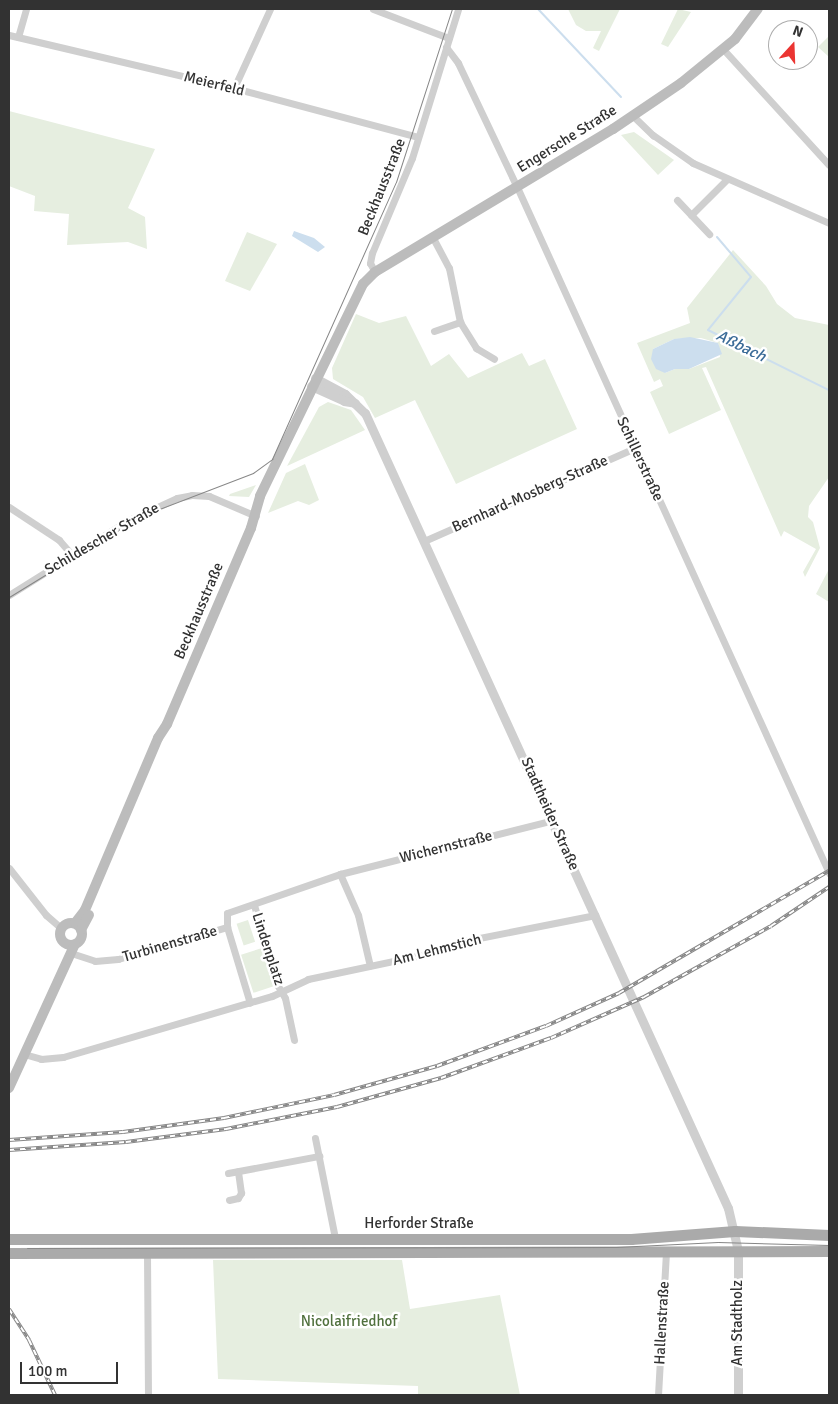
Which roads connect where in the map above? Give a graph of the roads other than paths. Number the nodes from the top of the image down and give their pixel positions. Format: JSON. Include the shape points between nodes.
{"nodes":[{"id":1,"x":26,"y":9,"type":"edge"},
{"id":2,"x":270,"y":9,"type":"edge"},
{"id":3,"x":373,"y":9,"type":"edge"},
{"id":4,"x":458,"y":9,"type":"edge"},
{"id":5,"x":758,"y":9,"type":"edge"},
{"id":6,"x":9,"y":35,"type":"edge"},
{"id":7,"x":18,"y":37,"type":"junction"},
{"id":8,"x":449,"y":38,"type":"junction"},
{"id":9,"x":446,"y":47,"type":"junction"},
{"id":10,"x":723,"y":49,"type":"junction"},
{"id":11,"x":234,"y":88,"type":"junction"},
{"id":12,"x":633,"y":116,"type":"junction"},
{"id":13,"x":418,"y":137,"type":"junction"},
{"id":14,"x":829,"y":165,"type":"edge"},
{"id":15,"x":727,"y":179,"type":"junction"},
{"id":16,"x":517,"y":187,"type":"junction"},
{"id":17,"x":677,"y":200,"type":"dead end"},
{"id":18,"x":691,"y":215,"type":"junction"},
{"id":19,"x":829,"y":221,"type":"edge"},
{"id":20,"x":709,"y":234,"type":"dead end"},
{"id":21,"x":433,"y":238,"type":"junction"},
{"id":22,"x":375,"y":272,"type":"junction"},
{"id":23,"x":460,"y":322,"type":"junction"},
{"id":24,"x":434,"y":331,"type":"dead end"},
{"id":25,"x":494,"y":359,"type":"dead end"},
{"id":26,"x":316,"y":384,"type":"junction"},
{"id":27,"x":636,"y":448,"type":"junction"},
{"id":28,"x":9,"y":507,"type":"edge"},
{"id":29,"x":257,"y":512,"type":"junction"},
{"id":30,"x":424,"y":541,"type":"junction"},
{"id":31,"x":72,"y":555,"type":"junction"},
{"id":32,"x":9,"y":595,"type":"edge"},
{"id":33,"x":553,"y":820,"type":"junction"},
{"id":34,"x":9,"y":868,"type":"edge"},
{"id":35,"x":829,"y":873,"type":"edge"},
{"id":36,"x":340,"y":874,"type":"junction"},
{"id":37,"x":254,"y":905,"type":"junction"},
{"id":38,"x":595,"y":915,"type":"junction"},
{"id":39,"x":78,"y":926,"type":"junction"},
{"id":40,"x":227,"y":927,"type":"junction"},
{"id":41,"x":61,"y":928,"type":"junction"},
{"id":42,"x":71,"y":947,"type":"junction"},
{"id":43,"x":370,"y":966,"type":"junction"},
{"id":44,"x":282,"y":992,"type":"junction"},
{"id":45,"x":250,"y":1003,"type":"junction"},
{"id":46,"x":294,"y":1040,"type":"dead end"},
{"id":47,"x":24,"y":1054,"type":"junction"},
{"id":48,"x":9,"y":1088,"type":"edge"},
{"id":49,"x":315,"y":1138,"type":"dead end"},
{"id":50,"x":319,"y":1156,"type":"junction"},
{"id":51,"x":238,"y":1171,"type":"junction"},
{"id":52,"x":228,"y":1173,"type":"dead end"},
{"id":53,"x":229,"y":1200,"type":"dead end"},
{"id":54,"x":735,"y":1231,"type":"junction"},
{"id":55,"x":829,"y":1235,"type":"edge"},
{"id":56,"x":335,"y":1238,"type":"junction"},
{"id":57,"x":9,"y":1239,"type":"edge"},
{"id":58,"x":666,"y":1251,"type":"junction"},
{"id":59,"x":738,"y":1251,"type":"junction"},
{"id":60,"x":829,"y":1251,"type":"edge"},
{"id":61,"x":147,"y":1252,"type":"junction"},
{"id":62,"x":9,"y":1253,"type":"edge"},
{"id":63,"x":148,"y":1395,"type":"edge"},
{"id":64,"x":658,"y":1395,"type":"edge"},
{"id":65,"x":738,"y":1395,"type":"edge"}],
"edges":[{"from":1,"to":7,"type":"street"},
{"from":2,"to":11,"type":"street"},
{"from":3,"to":8,"type":"street"},
{"from":4,"to":8,"type":"street","name":"Beckhausstraße"},
{"from":5,"to":10,"type":"main road","name":"Engersche Straße","via":[[748,25]]},
{"from":6,"to":7,"type":"street","name":"Meierfeld"},
{"from":7,"to":11,"type":"street","name":"Meierfeld"},
{"from":8,"to":9,"type":"street","name":"Beckhausstraße"},
{"from":9,"to":13,"type":"street","name":"Beckhausstraße"},
{"from":9,"to":16,"type":"street","name":"Schillerstraße","via":[[458,63]]},
{"from":10,"to":12,"type":"main road","name":"Engersche Straße"},
{"from":10,"to":14,"type":"street"},
{"from":11,"to":13,"type":"street","name":"Meierfeld"},
{"from":12,"to":15,"type":"street","via":[[677,153]]},
{"from":12,"to":16,"type":"main road","name":"Engersche Straße"},
{"from":13,"to":22,"type":"street","name":"Beckhausstraße","via":[[372,253],[370,263]]},
{"from":15,"to":18,"type":"street"},
{"from":15,"to":19,"type":"street"},
{"from":16,"to":21,"type":"main road","name":"Engersche Straße"},
{"from":16,"to":27,"type":"street","name":"Schillerstraße"},
{"from":17,"to":18,"type":"street"},
{"from":18,"to":20,"type":"street"},
{"from":21,"to":22,"type":"main road","name":"Engersche Straße"},
{"from":21,"to":23,"type":"street","via":[[450,270]]},
{"from":22,"to":26,"type":"main road","name":"Beckhausstraße","via":[[355,296]]},
{"from":23,"to":24,"type":"street"},
{"from":23,"to":25,"type":"street","via":[[476,348]]},
{"from":26,"to":29,"type":"main road","name":"Beckhausstraße","via":[[260,496]]},
{"from":26,"to":30,"type":"street","name":"Stadtheider Straße","via":[[355,403],[365,413]]},
{"from":27,"to":30,"type":"street","name":"Bernhard-Mosberg-Straße"},
{"from":27,"to":35,"type":"street","name":"Schillerstraße"},
{"from":28,"to":31,"type":"street","via":[[59,540]]},
{"from":29,"to":31,"type":"street","name":"Schildescher Straße","via":[[209,496],[183,496],[138,516]]},
{"from":29,"to":39,"type":"main road","name":"Beckhausstraße"},
{"from":30,"to":33,"type":"street","name":"Stadtheider Straße"},
{"from":31,"to":32,"type":"street","name":"Schildescher Straße"},
{"from":33,"to":36,"type":"street","name":"Wichernstraße"},
{"from":33,"to":38,"type":"street","name":"Stadtheider Straße"},
{"from":34,"to":41,"type":"street","via":[[46,915]]},
{"from":36,"to":37,"type":"street","name":"Turbinenstraße"},
{"from":36,"to":43,"type":"street","via":[[358,915]]},
{"from":37,"to":40,"type":"street","name":"Turbinenstraße","via":[[227,913]]},
{"from":37,"to":44,"type":"street","name":"Lindenplatz"},
{"from":38,"to":43,"type":"street","name":"Am Lehmstich","via":[[459,942],[446,950]]},
{"from":38,"to":54,"type":"street","name":"Stadtheider Straße","via":[[708,1162]]},
{"from":39,"to":41,"type":"main road","via":[[66,924]]},
{"from":39,"to":42,"type":"main road","via":[[81,938]]},
{"from":40,"to":42,"type":"street","name":"Turbinenstraße","via":[[110,961],[95,961]]},
{"from":40,"to":45,"type":"street"},
{"from":41,"to":42,"type":"main road","via":[[60,936]]},
{"from":42,"to":47,"type":"main road"},
{"from":43,"to":44,"type":"street","name":"Am Lehmstich","via":[[308,979]]},
{"from":44,"to":45,"type":"street","name":"Am Lehmstich"},
{"from":44,"to":46,"type":"street"},
{"from":45,"to":47,"type":"street","name":"Am Lehmstich","via":[[63,1057],[41,1058]]},
{"from":47,"to":48,"type":"main road"},
{"from":49,"to":50,"type":"street"},
{"from":50,"to":51,"type":"street"},
{"from":50,"to":56,"type":"street"},
{"from":51,"to":52,"type":"street"},
{"from":51,"to":53,"type":"street","via":[[240,1195]]},
{"from":54,"to":55,"type":"main road","name":"Herforder Straße"},
{"from":54,"to":56,"type":"main road","name":"Herforder Straße","via":[[631,1238]]},
{"from":54,"to":59,"type":"street","name":"Am Stadtholz"},
{"from":56,"to":57,"type":"main road","name":"Herforder Straße"},
{"from":58,"to":59,"type":"main road","name":"Herforder Straße"},
{"from":58,"to":61,"type":"main road","name":"Herforder Straße"},
{"from":58,"to":64,"type":"street","name":"Hallenstraße"},
{"from":59,"to":60,"type":"main road","name":"Herforder Straße"},
{"from":59,"to":65,"type":"street","name":"Am Stadtholz"},
{"from":61,"to":62,"type":"main road","name":"Herforder Straße"},
{"from":61,"to":63,"type":"street"}]}
